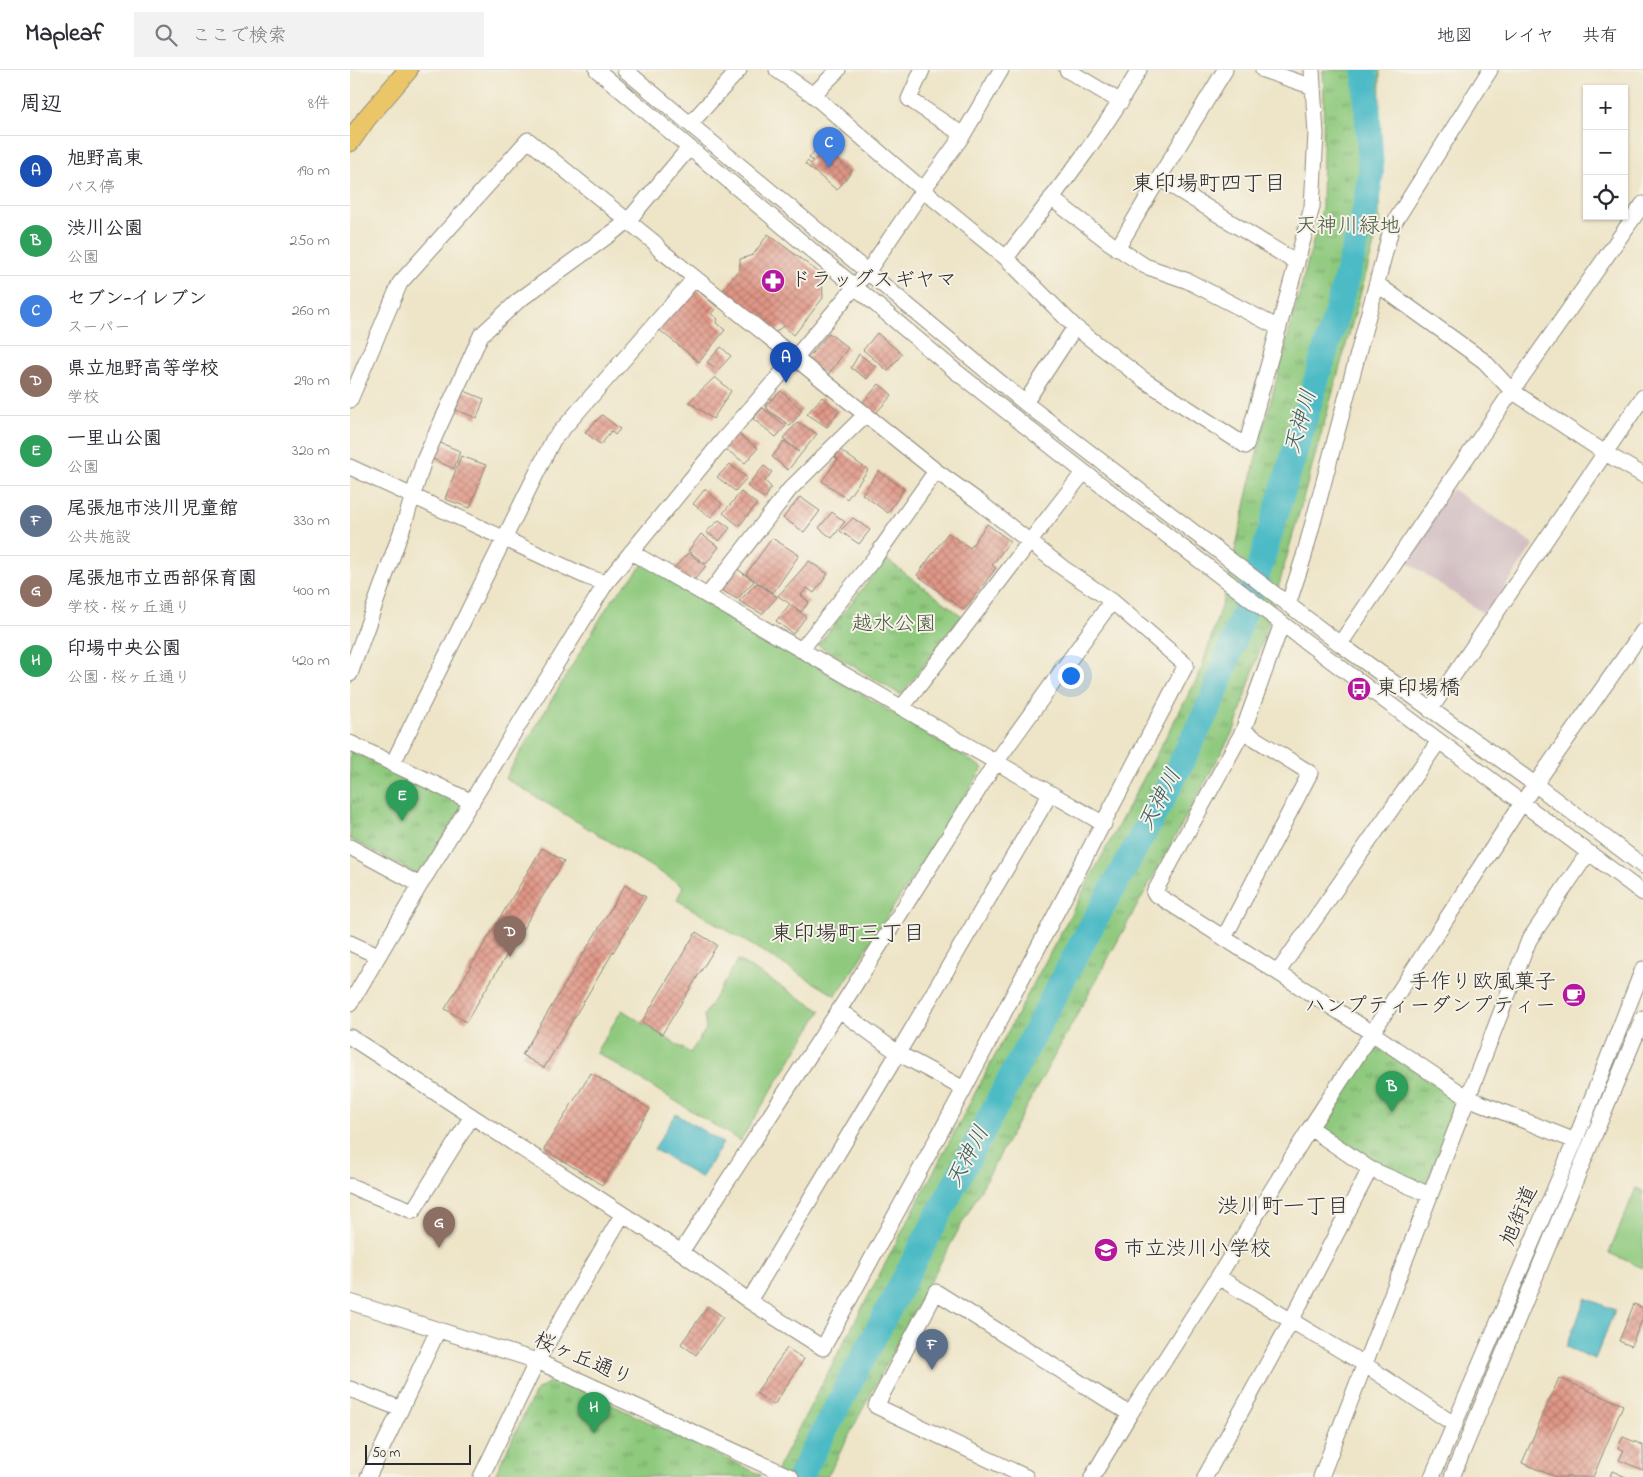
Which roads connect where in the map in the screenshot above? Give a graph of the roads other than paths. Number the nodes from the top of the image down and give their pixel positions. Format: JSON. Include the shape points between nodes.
{"nodes":[{"id":1,"x":408,"y":70,"type":"edge"},
{"id":2,"x":597,"y":70,"type":"edge"},
{"id":3,"x":625,"y":70,"type":"edge"},
{"id":4,"x":739,"y":70,"type":"edge"},
{"id":5,"x":777,"y":70,"type":"edge"},
{"id":6,"x":838,"y":70,"type":"edge"},
{"id":7,"x":922,"y":70,"type":"edge"},
{"id":8,"x":1001,"y":70,"type":"edge"},
{"id":9,"x":1067,"y":70,"type":"edge"},
{"id":10,"x":1139,"y":70,"type":"edge"},
{"id":11,"x":1224,"y":70,"type":"edge"},
{"id":12,"x":1263,"y":70,"type":"edge"},
{"id":13,"x":1312,"y":70,"type":"edge"},
{"id":14,"x":1490,"y":70,"type":"edge"},
{"id":15,"x":1313,"y":87,"type":"junction"},
{"id":16,"x":813,"y":94,"type":"junction"},
{"id":17,"x":1121,"y":102,"type":"junction"},
{"id":18,"x":690,"y":124,"type":"junction"},
{"id":19,"x":963,"y":135,"type":"junction"},
{"id":20,"x":350,"y":142,"type":"edge"},
{"id":21,"x":689,"y":148,"type":"junction"},
{"id":22,"x":1159,"y":178,"type":"junction"},
{"id":23,"x":923,"y":190,"type":"junction"},
{"id":24,"x":1051,"y":198,"type":"junction"},
{"id":25,"x":1643,"y":204,"type":"edge"},
{"id":26,"x":627,"y":222,"type":"junction"},
{"id":27,"x":1117,"y":249,"type":"junction"},
{"id":28,"x":1006,"y":258,"type":"junction"},
{"id":29,"x":1297,"y":263,"type":"junction"},
{"id":30,"x":868,"y":272,"type":"junction"},
{"id":31,"x":695,"y":278,"type":"junction"},
{"id":32,"x":1377,"y":284,"type":"junction"},
{"id":33,"x":856,"y":286,"type":"junction"},
{"id":34,"x":1075,"y":327,"type":"junction"},
{"id":35,"x":1279,"y":328,"type":"junction"},
{"id":36,"x":795,"y":358,"type":"junction"},
{"id":37,"x":1512,"y":391,"type":"junction"},
{"id":38,"x":1643,"y":397,"type":"edge"},
{"id":39,"x":350,"y":400,"type":"edge"},
{"id":40,"x":1024,"y":403,"type":"junction"},
{"id":41,"x":866,"y":414,"type":"junction"},
{"id":42,"x":1605,"y":453,"type":"junction"},
{"id":43,"x":350,"y":467,"type":"edge"},
{"id":44,"x":936,"y":470,"type":"junction"},
{"id":45,"x":1084,"y":472,"type":"junction"},
{"id":46,"x":1643,"y":475,"type":"edge"},
{"id":47,"x":412,"y":496,"type":"junction"},
{"id":48,"x":504,"y":539,"type":"junction"},
{"id":49,"x":1029,"y":542,"type":"junction"},
{"id":50,"x":631,"y":552,"type":"junction"},
{"id":51,"x":606,"y":583,"type":"junction"},
{"id":52,"x":708,"y":595,"type":"junction"},
{"id":53,"x":1112,"y":601,"type":"junction"},
{"id":54,"x":1288,"y":605,"type":"junction"},
{"id":55,"x":1282,"y":624,"type":"junction"},
{"id":56,"x":1643,"y":631,"type":"edge"},
{"id":57,"x":1340,"y":644,"type":"junction"},
{"id":58,"x":802,"y":650,"type":"junction"},
{"id":59,"x":350,"y":674,"type":"edge"},
{"id":60,"x":902,"y":707,"type":"junction"},
{"id":61,"x":1430,"y":710,"type":"junction"},
{"id":62,"x":1243,"y":731,"type":"junction"},
{"id":63,"x":1439,"y":741,"type":"junction"},
{"id":64,"x":350,"y":743,"type":"edge"},
{"id":65,"x":996,"y":762,"type":"junction"},
{"id":66,"x":393,"y":763,"type":"junction"},
{"id":67,"x":1536,"y":785,"type":"junction"},
{"id":68,"x":1050,"y":794,"type":"junction"},
{"id":69,"x":472,"y":802,"type":"junction"},
{"id":70,"x":1522,"y":803,"type":"junction"},
{"id":71,"x":1104,"y":824,"type":"junction"},
{"id":72,"x":350,"y":847,"type":"edge"},
{"id":73,"x":1588,"y":853,"type":"junction"},
{"id":74,"x":1643,"y":866,"type":"edge"},
{"id":75,"x":420,"y":885,"type":"junction"},
{"id":76,"x":1643,"y":893,"type":"edge"},
{"id":77,"x":1224,"y":938,"type":"junction"},
{"id":78,"x":350,"y":943,"type":"edge"},
{"id":79,"x":378,"y":956,"type":"junction"},
{"id":80,"x":1643,"y":969,"type":"edge"},
{"id":81,"x":1278,"y":972,"type":"junction"},
{"id":82,"x":350,"y":1004,"type":"edge"},
{"id":83,"x":839,"y":1010,"type":"junction"},
{"id":84,"x":1643,"y":1018,"type":"edge"},
{"id":85,"x":1372,"y":1033,"type":"junction"},
{"id":86,"x":350,"y":1037,"type":"edge"},
{"id":87,"x":898,"y":1053,"type":"junction"},
{"id":88,"x":964,"y":1089,"type":"junction"},
{"id":89,"x":1468,"y":1098,"type":"junction"},
{"id":90,"x":472,"y":1116,"type":"junction"},
{"id":91,"x":1310,"y":1128,"type":"junction"},
{"id":92,"x":1575,"y":1141,"type":"junction"},
{"id":93,"x":1370,"y":1169,"type":"junction"},
{"id":94,"x":350,"y":1187,"type":"edge"},
{"id":95,"x":1430,"y":1195,"type":"junction"},
{"id":96,"x":622,"y":1215,"type":"junction"},
{"id":97,"x":681,"y":1252,"type":"junction"},
{"id":98,"x":1218,"y":1277,"type":"junction"},
{"id":99,"x":750,"y":1301,"type":"junction"},
{"id":100,"x":350,"y":1302,"type":"edge"},
{"id":101,"x":1291,"y":1321,"type":"junction"},
{"id":102,"x":438,"y":1330,"type":"junction"},
{"id":103,"x":537,"y":1361,"type":"junction"},
{"id":104,"x":1364,"y":1364,"type":"junction"},
{"id":105,"x":350,"y":1389,"type":"edge"},
{"id":106,"x":401,"y":1409,"type":"junction"},
{"id":107,"x":1130,"y":1414,"type":"junction"},
{"id":108,"x":1455,"y":1426,"type":"junction"},
{"id":109,"x":368,"y":1477,"type":"edge"},
{"id":110,"x":481,"y":1477,"type":"edge"},
{"id":111,"x":791,"y":1477,"type":"edge"},
{"id":112,"x":1026,"y":1477,"type":"edge"},
{"id":113,"x":1092,"y":1477,"type":"edge"},
{"id":114,"x":1205,"y":1477,"type":"edge"},
{"id":115,"x":1321,"y":1477,"type":"edge"},
{"id":116,"x":1432,"y":1477,"type":"edge"},
{"id":117,"x":1452,"y":1477,"type":"edge"}],
"edges":[{"from":1,"to":20,"type":"main road"},
{"from":2,"to":21,"type":"street"},
{"from":3,"to":18,"type":"street"},
{"from":4,"to":18,"type":"street"},
{"from":5,"to":16,"type":"street"},
{"from":6,"to":16,"type":"street"},
{"from":7,"to":19,"type":"street","via":[[909,99]]},
{"from":8,"to":19,"type":"street"},
{"from":9,"to":17,"type":"street"},
{"from":10,"to":17,"type":"street"},
{"from":11,"to":22,"type":"street"},
{"from":12,"to":15,"type":"street"},
{"from":13,"to":15,"type":"street"},
{"from":14,"to":32,"type":"street","via":[[1392,226]]},
{"from":15,"to":29,"type":"street","via":[[1316,134],[1312,207]]},
{"from":16,"to":23,"type":"street"},
{"from":17,"to":24,"type":"street"},
{"from":18,"to":30,"type":"street"},
{"from":19,"to":23,"type":"street"},
{"from":21,"to":26,"type":"street"},
{"from":21,"to":33,"type":"street"},
{"from":22,"to":27,"type":"street"},
{"from":22,"to":29,"type":"street"},
{"from":23,"to":28,"type":"street"},
{"from":23,"to":30,"type":"street"},
{"from":24,"to":27,"type":"street"},
{"from":24,"to":28,"type":"street"},
{"from":25,"to":37,"type":"street"},
{"from":26,"to":31,"type":"street"},
{"from":26,"to":39,"type":"street","via":[[528,140],[400,283]]},
{"from":26,"to":47,"type":"street","via":[[518,301],[481,335],[432,439]]},
{"from":27,"to":35,"type":"street","via":[[1145,266],[1188,281]]},
{"from":28,"to":34,"type":"street"},
{"from":29,"to":35,"type":"street"},
{"from":30,"to":33,"type":"street"},
{"from":30,"to":40,"type":"street"},
{"from":31,"to":36,"type":"street"},
{"from":31,"to":48,"type":"street","via":[[553,440]]},
{"from":32,"to":37,"type":"street","via":[[1484,361]]},
{"from":32,"to":54,"type":"street"},
{"from":33,"to":36,"type":"street"},
{"from":33,"to":45,"type":"street","via":[[954,370]]},
{"from":34,"to":35,"type":"street","via":[[1144,380],[1246,446]]},
{"from":34,"to":40,"type":"street"},
{"from":36,"to":41,"type":"street"},
{"from":36,"to":50,"type":"street"},
{"from":37,"to":42,"type":"street"},
{"from":37,"to":57,"type":"street"},
{"from":38,"to":42,"type":"street"},
{"from":40,"to":54,"type":"street"},
{"from":41,"to":44,"type":"street"},
{"from":41,"to":52,"type":"street","via":[[790,489]]},
{"from":42,"to":46,"type":"street"},
{"from":42,"to":61,"type":"street"},
{"from":43,"to":47,"type":"street"},
{"from":44,"to":49,"type":"street"},
{"from":44,"to":58,"type":"street","via":[[876,556]]},
{"from":45,"to":49,"type":"street"},
{"from":45,"to":55,"type":"street"},
{"from":47,"to":48,"type":"street"},
{"from":47,"to":59,"type":"street"},
{"from":48,"to":51,"type":"street"},
{"from":48,"to":66,"type":"street"},
{"from":49,"to":53,"type":"street"},
{"from":49,"to":60,"type":"street"},
{"from":50,"to":51,"type":"street"},
{"from":50,"to":52,"type":"street"},
{"from":51,"to":69,"type":"street"},
{"from":52,"to":58,"type":"street"},
{"from":53,"to":65,"type":"street"},
{"from":53,"to":71,"type":"street","via":[[1186,665]]},
{"from":54,"to":57,"type":"street"},
{"from":55,"to":62,"type":"street"},
{"from":55,"to":63,"type":"street"},
{"from":56,"to":67,"type":"street"},
{"from":57,"to":61,"type":"street"},
{"from":58,"to":60,"type":"street"},
{"from":60,"to":65,"type":"street"},
{"from":61,"to":67,"type":"street"},
{"from":62,"to":77,"type":"street","via":[[1310,773]]},
{"from":62,"to":77,"type":"street","via":[[1154,893]]},
{"from":63,"to":70,"type":"street"},
{"from":63,"to":81,"type":"street"},
{"from":64,"to":66,"type":"street"},
{"from":65,"to":68,"type":"street"},
{"from":65,"to":83,"type":"street"},
{"from":66,"to":69,"type":"street"},
{"from":67,"to":70,"type":"street"},
{"from":67,"to":74,"type":"street"},
{"from":68,"to":71,"type":"street"},
{"from":68,"to":87,"type":"street"},
{"from":69,"to":75,"type":"street"},
{"from":70,"to":73,"type":"street"},
{"from":70,"to":85,"type":"street"},
{"from":71,"to":88,"type":"street"},
{"from":72,"to":75,"type":"street"},
{"from":73,"to":76,"type":"street"},
{"from":73,"to":89,"type":"street","via":[[1529,940]]},
{"from":75,"to":79,"type":"street"},
{"from":77,"to":81,"type":"street"},
{"from":78,"to":79,"type":"street"},
{"from":79,"to":82,"type":"street"},
{"from":80,"to":92,"type":"street","name":"旭街道"},
{"from":81,"to":85,"type":"street"},
{"from":83,"to":87,"type":"street"},
{"from":83,"to":97,"type":"street"},
{"from":84,"to":117,"type":"street","name":"旭街道"},
{"from":85,"to":89,"type":"street"},
{"from":85,"to":91,"type":"street"},
{"from":86,"to":90,"type":"street"},
{"from":87,"to":88,"type":"street"},
{"from":87,"to":99,"type":"street"},
{"from":88,"to":99,"type":"street","via":[[823,1348]]},
{"from":89,"to":92,"type":"street"},
{"from":89,"to":95,"type":"street"},
{"from":90,"to":94,"type":"street","via":[[414,1211]]},
{"from":90,"to":96,"type":"street"},
{"from":91,"to":93,"type":"street"},
{"from":91,"to":98,"type":"street"},
{"from":92,"to":108,"type":"street","name":"旭街道"},
{"from":93,"to":95,"type":"street"},
{"from":93,"to":101,"type":"street"},
{"from":95,"to":104,"type":"street"},
{"from":96,"to":97,"type":"street"},
{"from":96,"to":103,"type":"street"},
{"from":97,"to":99,"type":"street"},
{"from":98,"to":101,"type":"street"},
{"from":98,"to":107,"type":"street"},
{"from":100,"to":102,"type":"street","name":"桜ヶ丘通り"},
{"from":101,"to":104,"type":"street"},
{"from":101,"to":114,"type":"street"},
{"from":102,"to":103,"type":"street","name":"桜ヶ丘通り"},
{"from":102,"to":106,"type":"street"},
{"from":103,"to":110,"type":"street"},
{"from":103,"to":111,"type":"street","name":"桜ヶ丘通り"},
{"from":104,"to":108,"type":"street"},
{"from":104,"to":115,"type":"street"},
{"from":105,"to":106,"type":"street"},
{"from":106,"to":109,"type":"street"},
{"from":107,"to":112,"type":"street","via":[[936,1292],[876,1406]]},
{"from":107,"to":113,"type":"street"},
{"from":108,"to":116,"type":"street","name":"旭街道"}]}
